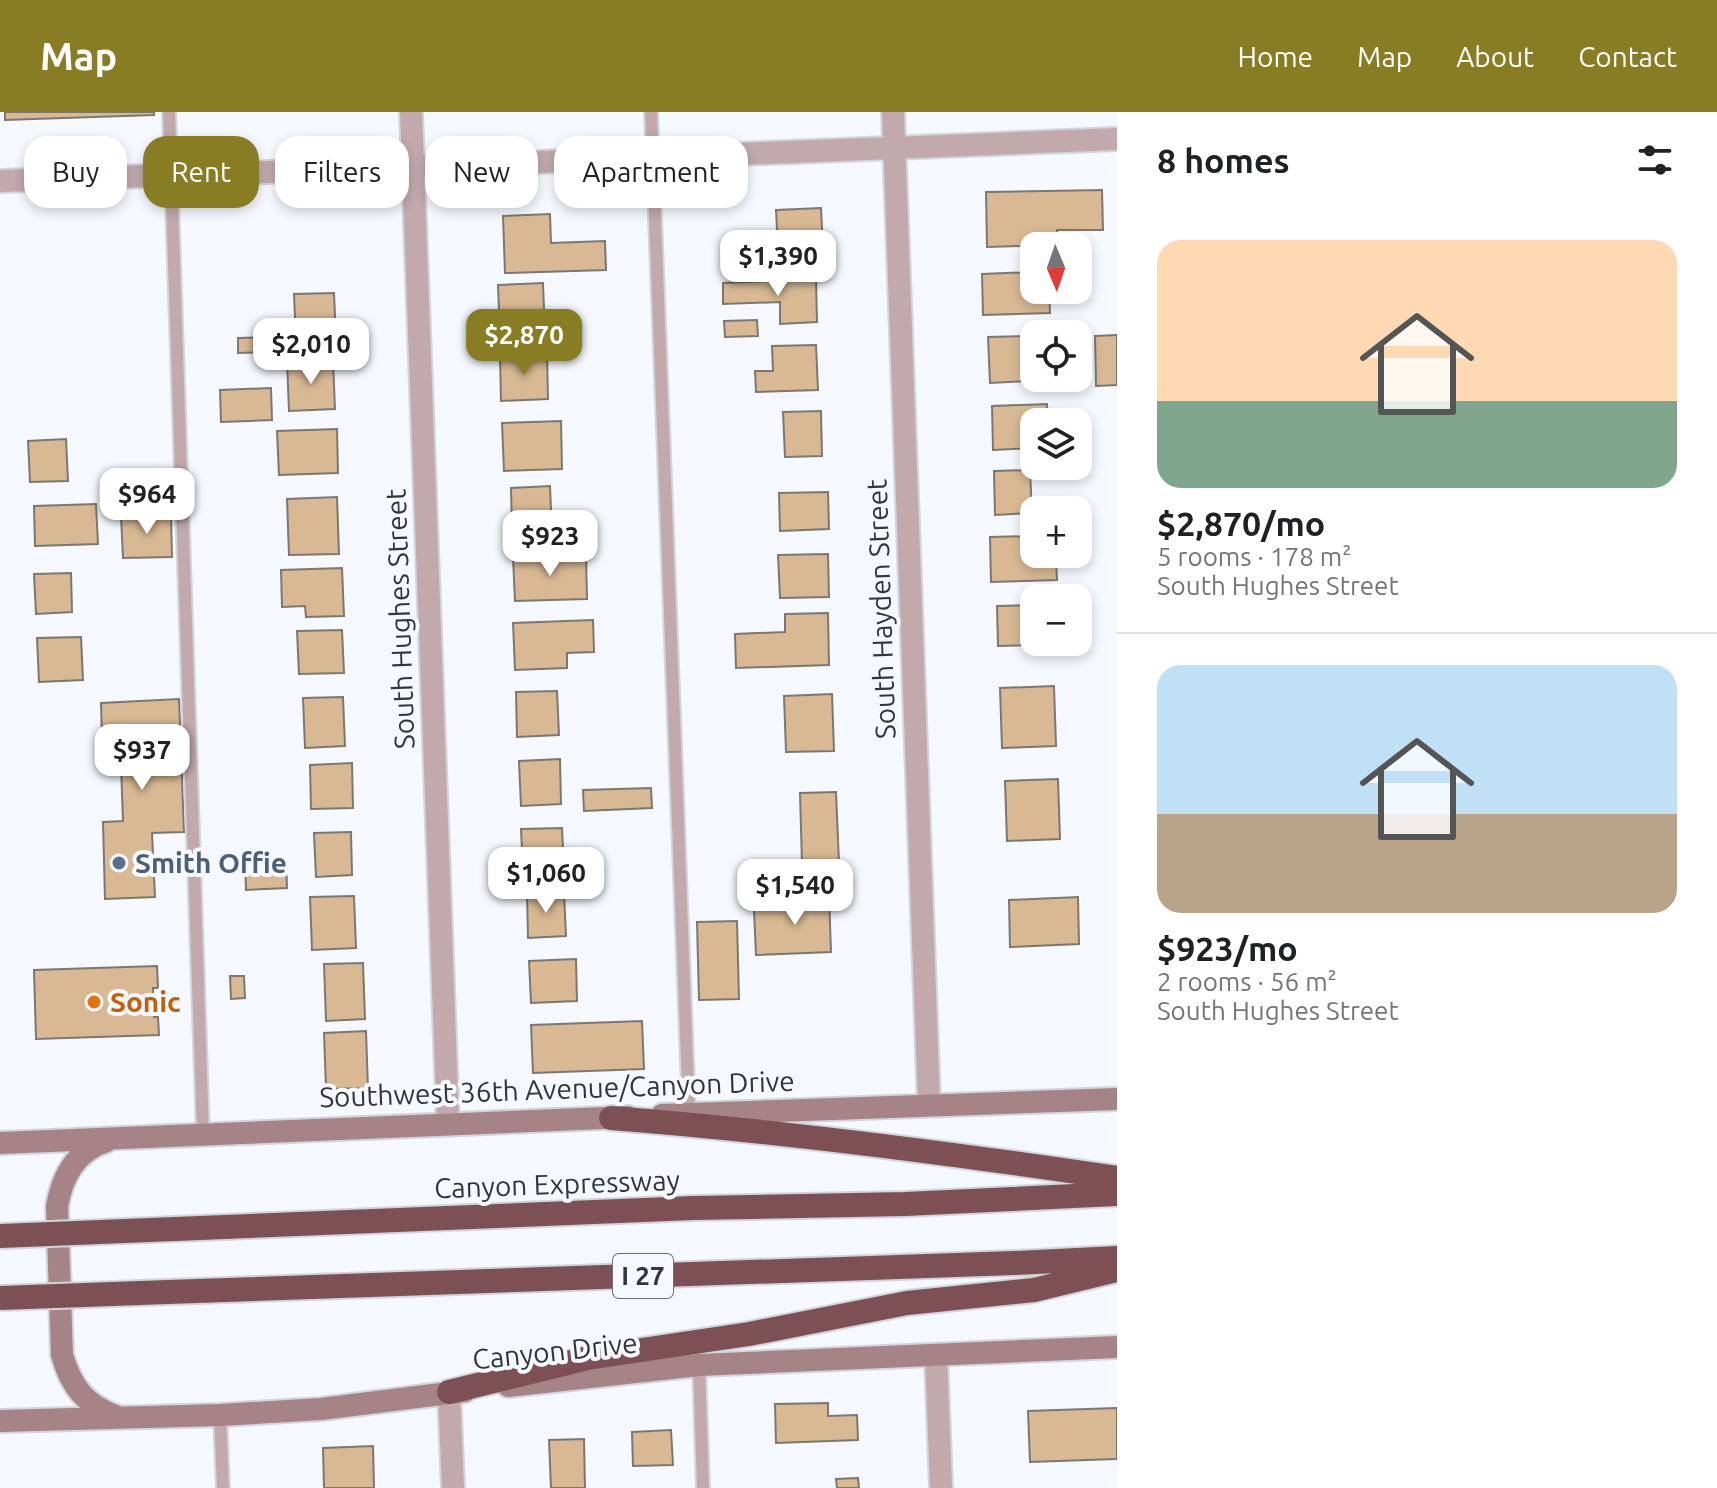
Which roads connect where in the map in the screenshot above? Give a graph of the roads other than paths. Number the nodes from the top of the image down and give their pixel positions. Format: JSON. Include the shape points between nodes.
{"nodes":[{"id":1,"x":169,"y":112,"type":"edge"},
{"id":2,"x":411,"y":112,"type":"edge"},
{"id":3,"x":651,"y":112,"type":"edge"},
{"id":4,"x":893,"y":112,"type":"edge"},
{"id":5,"x":170,"y":136,"type":"edge"},
{"id":6,"x":652,"y":136,"type":"edge"},
{"id":7,"x":1117,"y":139,"type":"edge"},
{"id":8,"x":894,"y":148,"type":"junction"},
{"id":9,"x":748,"y":153,"type":"edge"},
{"id":10,"x":554,"y":161,"type":"edge"},
{"id":11,"x":413,"y":167,"type":"junction"},
{"id":12,"x":259,"y":171,"type":"edge"},
{"id":13,"x":143,"y":175,"type":"edge"},
{"id":14,"x":0,"y":181,"type":"edge"},
{"id":15,"x":172,"y":208,"type":"edge"},
{"id":16,"x":655,"y":208,"type":"edge"},
{"id":17,"x":1117,"y":1099,"type":"edge"},
{"id":18,"x":929,"y":1104,"type":"junction"},
{"id":19,"x":689,"y":1113,"type":"junction"},
{"id":20,"x":611,"y":1118,"type":"junction"},
{"id":21,"x":448,"y":1124,"type":"junction"},
{"id":22,"x":203,"y":1134,"type":"junction"},
{"id":23,"x":119,"y":1138,"type":"junction"},
{"id":24,"x":0,"y":1143,"type":"edge"},
{"id":25,"x":1117,"y":1178,"type":"edge"},
{"id":26,"x":1117,"y":1194,"type":"edge"},
{"id":27,"x":0,"y":1236,"type":"edge"},
{"id":28,"x":1117,"y":1258,"type":"edge"},
{"id":29,"x":1117,"y":1270,"type":"edge"},
{"id":30,"x":0,"y":1298,"type":"edge"},
{"id":31,"x":1117,"y":1347,"type":"edge"},
{"id":32,"x":936,"y":1355,"type":"junction"},
{"id":33,"x":699,"y":1365,"type":"junction"},
{"id":34,"x":449,"y":1392,"type":"junction"},
{"id":35,"x":220,"y":1415,"type":"junction"},
{"id":36,"x":134,"y":1418,"type":"junction"},
{"id":37,"x":0,"y":1421,"type":"edge"},
{"id":38,"x":223,"y":1488,"type":"edge"},
{"id":39,"x":453,"y":1488,"type":"edge"},
{"id":40,"x":703,"y":1488,"type":"edge"},
{"id":41,"x":941,"y":1488,"type":"edge"}],
"edges":[{"from":1,"to":5,"type":"lane"},
{"from":2,"to":11,"type":"street","name":"South Hughes Street"},
{"from":3,"to":6,"type":"lane"},
{"from":4,"to":8,"type":"street","name":"South Hayden Street"},
{"from":7,"to":8,"type":"street"},
{"from":8,"to":9,"type":"street"},
{"from":8,"to":18,"type":"street","name":"South Hayden Street"},
{"from":10,"to":11,"type":"street"},
{"from":11,"to":12,"type":"street"},
{"from":11,"to":21,"type":"street","name":"South Hughes Street"},
{"from":13,"to":14,"type":"street"},
{"from":15,"to":22,"type":"lane"},
{"from":16,"to":19,"type":"lane"},
{"from":17,"to":18,"type":"main road","name":"Southwest 36th Avenue/Canyon Drive"},
{"from":18,"to":19,"type":"main road","name":"Southwest 36th Avenue/Canyon Drive"},
{"from":19,"to":20,"type":"main road","name":"Southwest 36th Avenue/Canyon Drive"},
{"from":20,"to":21,"type":"main road","name":"Southwest 36th Avenue/Canyon Drive"},
{"from":20,"to":25,"type":"highway","via":[[840,1141]]},
{"from":21,"to":22,"type":"main road","name":"Southwest 36th Avenue/Canyon Drive"},
{"from":22,"to":23,"type":"main road","name":"Southwest 36th Avenue/Canyon Drive"},
{"from":23,"to":24,"type":"main road","name":"Southwest 36th Avenue/Canyon Drive"},
{"from":23,"to":36,"type":"main road","via":[[83,1154],[61,1187],[57,1207],[62,1355],[79,1393],[113,1415]]},
{"from":26,"to":27,"type":"highway","name":"Canyon Expressway","bridge":true},
{"from":28,"to":30,"type":"highway","number":"I 27","bridge":true},
{"from":29,"to":34,"type":"highway","via":[[1034,1290],[907,1303],[588,1358]]},
{"from":31,"to":32,"type":"main road","name":"Canyon Drive"},
{"from":32,"to":33,"type":"main road","name":"Canyon Drive"},
{"from":32,"to":41,"type":"street"},
{"from":33,"to":34,"type":"main road","name":"Canyon Drive"},
{"from":33,"to":40,"type":"lane"},
{"from":34,"to":35,"type":"main road","name":"Canyon Drive","via":[[321,1409]]},
{"from":34,"to":39,"type":"street"},
{"from":35,"to":36,"type":"main road","name":"Canyon Drive"},
{"from":35,"to":38,"type":"lane"},
{"from":36,"to":37,"type":"main road","name":"Canyon Drive"}]}
